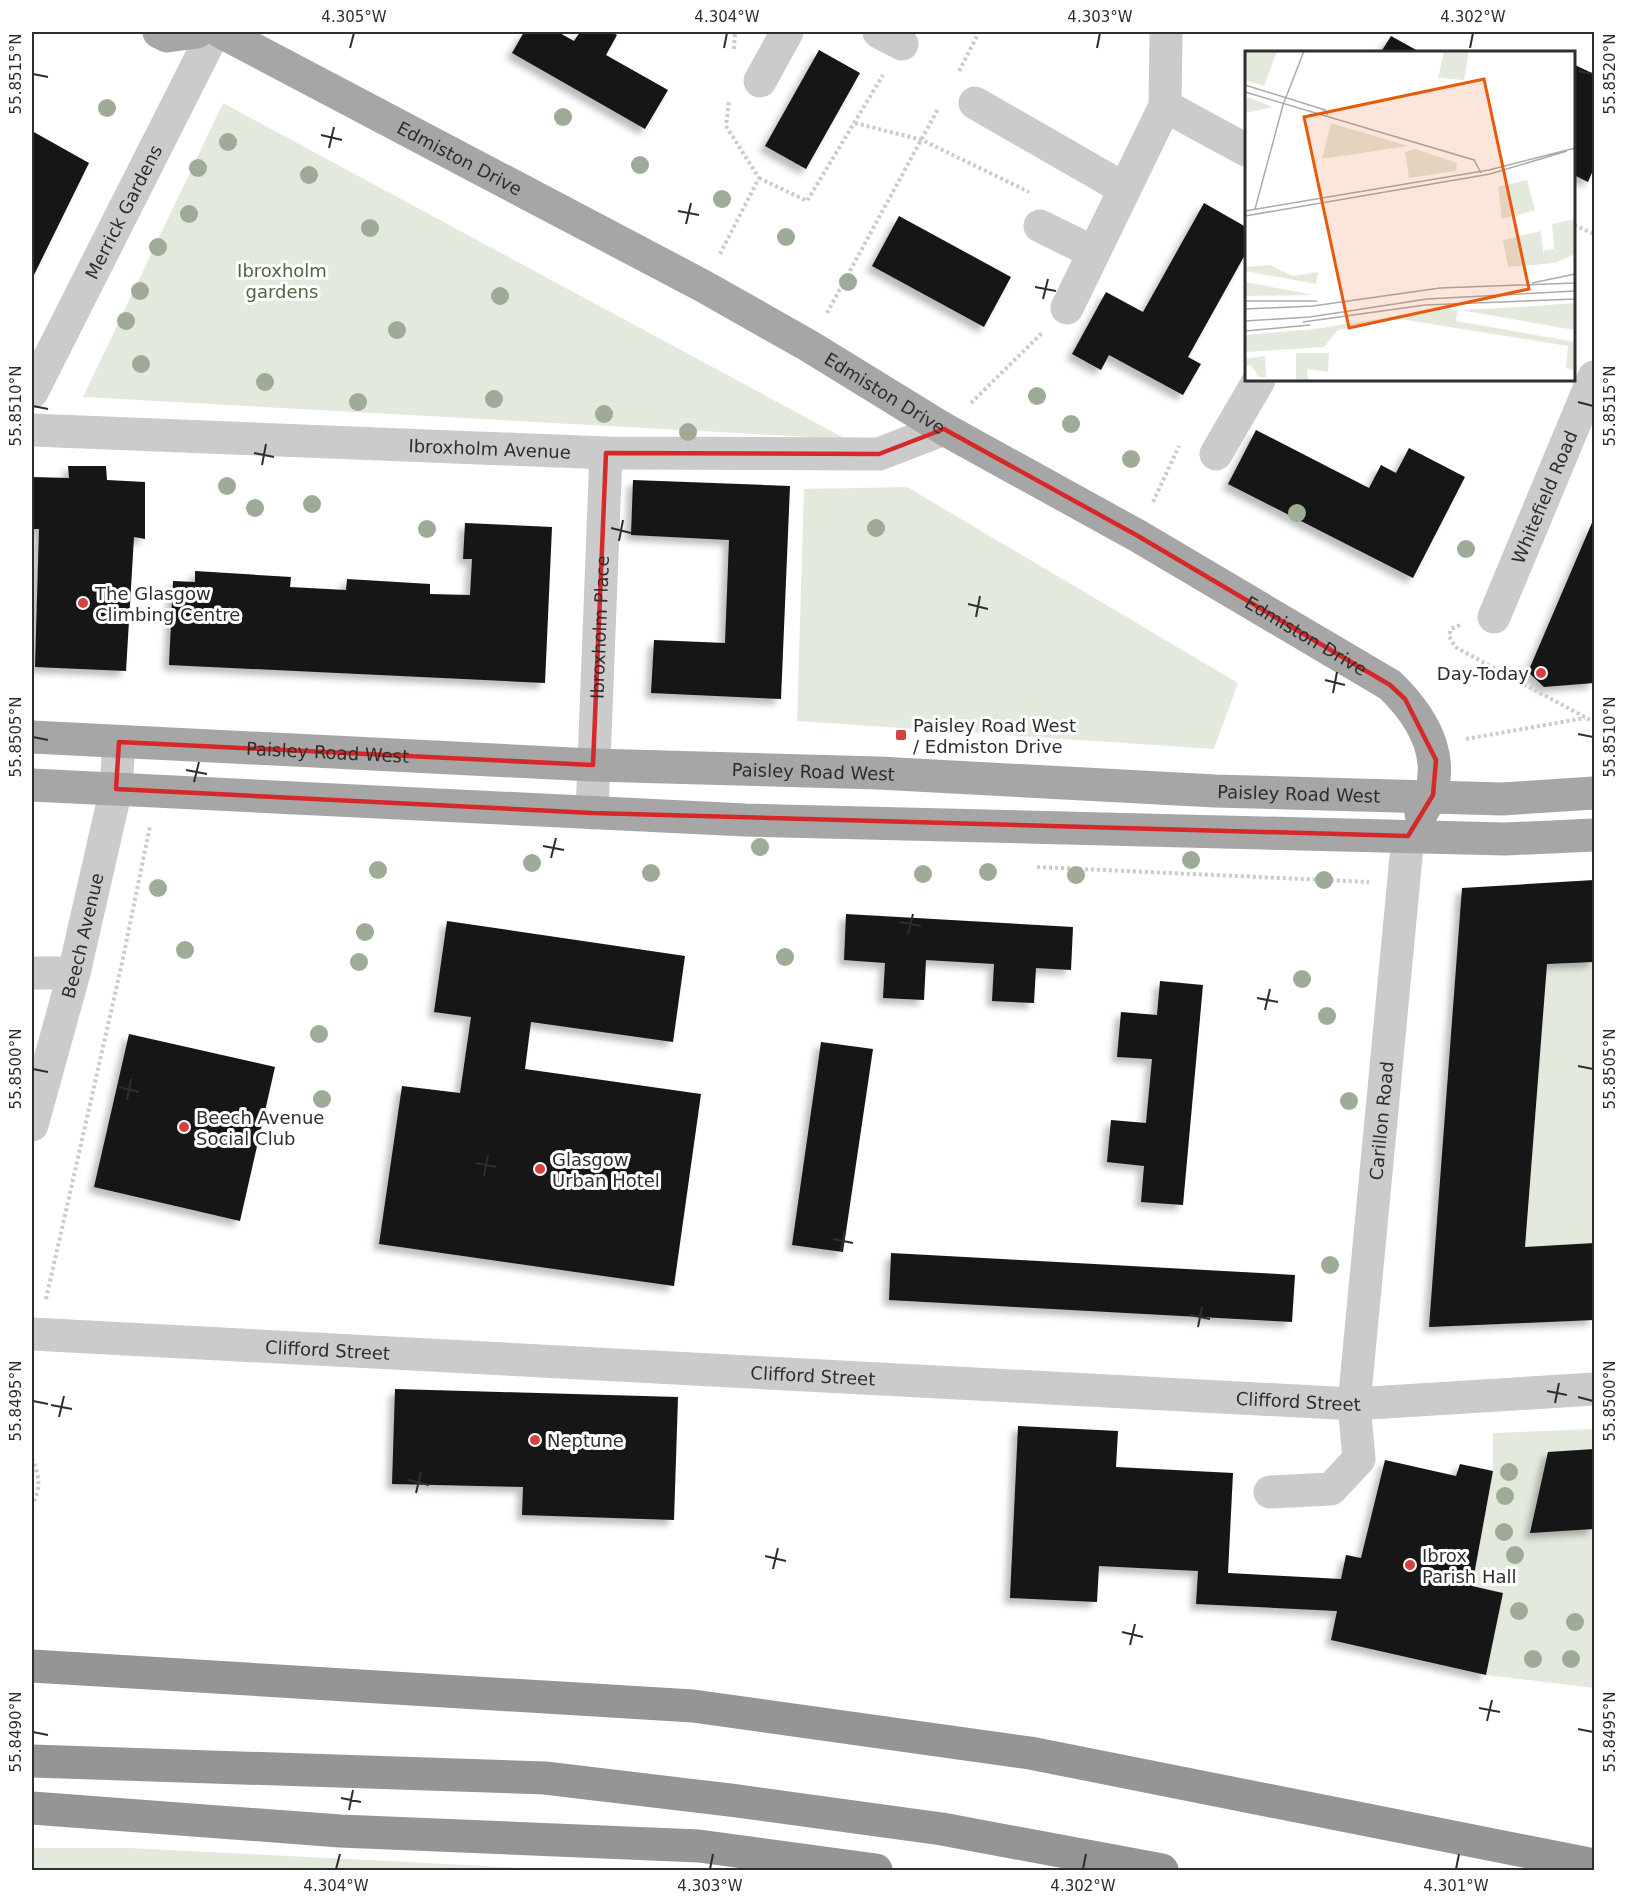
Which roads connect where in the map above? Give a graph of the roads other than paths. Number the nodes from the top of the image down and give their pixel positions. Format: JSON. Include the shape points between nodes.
{"nodes":[{"id":1,"x":159,"y":32,"type":"edge"},
{"id":2,"x":196,"y":32,"type":"edge"},
{"id":3,"x":214,"y":32,"type":"edge"},
{"id":4,"x":221,"y":32,"type":"edge"},
{"id":5,"x":787,"y":32,"type":"edge"},
{"id":6,"x":1166,"y":32,"type":"edge"},
{"id":7,"x":760,"y":81,"type":"dead end"},
{"id":8,"x":957,"y":95,"type":"road end"},
{"id":9,"x":1165,"y":106,"type":"junction"},
{"id":10,"x":1245,"y":149,"type":"edge"},
{"id":11,"x":1123,"y":188,"type":"junction"},
{"id":12,"x":1040,"y":212,"type":"road end"},
{"id":13,"x":1093,"y":252,"type":"junction"},
{"id":14,"x":1067,"y":308,"type":"road end"},
{"id":15,"x":1594,"y":377,"type":"edge"},
{"id":16,"x":1258,"y":381,"type":"edge"},
{"id":17,"x":32,"y":392,"type":"edge"},
{"id":18,"x":944,"y":429,"type":"junction"},
{"id":19,"x":32,"y":430,"type":"edge"},
{"id":20,"x":606,"y":453,"type":"junction"},
{"id":21,"x":1216,"y":454,"type":"road end"},
{"id":22,"x":1494,"y":617,"type":"road end"},
{"id":23,"x":32,"y":737,"type":"edge"},
{"id":24,"x":119,"y":742,"type":"junction"},
{"id":25,"x":593,"y":765,"type":"junction"},
{"id":26,"x":32,"y":785,"type":"edge"},
{"id":27,"x":116,"y":789,"type":"junction"},
{"id":28,"x":1594,"y":793,"type":"edge"},
{"id":29,"x":1433,"y":795,"type":"junction"},
{"id":30,"x":591,"y":813,"type":"junction"},
{"id":31,"x":1594,"y":835,"type":"edge"},
{"id":32,"x":1408,"y":836,"type":"junction"},
{"id":33,"x":32,"y":973,"type":"edge"},
{"id":34,"x":74,"y":973,"type":"junction"},
{"id":35,"x":32,"y":1125,"type":"edge"},
{"id":36,"x":35,"y":1334,"type":"edge"},
{"id":37,"x":1594,"y":1389,"type":"edge"},
{"id":38,"x":1354,"y":1404,"type":"junction"},
{"id":39,"x":1270,"y":1492,"type":"dead end"},
{"id":40,"x":32,"y":1651,"type":"edge"},
{"id":41,"x":32,"y":1666,"type":"edge"},
{"id":42,"x":196,"y":1675,"type":"junction"},
{"id":43,"x":32,"y":1761,"type":"edge"},
{"id":44,"x":40,"y":1810,"type":"edge"},
{"id":45,"x":1508,"y":1847,"type":"junction"},
{"id":46,"x":1594,"y":1849,"type":"edge"},
{"id":47,"x":1594,"y":1865,"type":"edge"},
{"id":48,"x":876,"y":1870,"type":"edge"},
{"id":49,"x":1162,"y":1870,"type":"edge"}],
"edges":[{"from":1,"to":2,"type":"main road","via":[[167,36]]},
{"from":3,"to":17,"type":"street","name":"Merrick Gardens"},
{"from":4,"to":18,"type":"main road","name":"Edmiston Drive","via":[[704,286]]},
{"from":5,"to":7,"type":"street"},
{"from":6,"to":9,"type":"street"},
{"from":8,"to":11,"type":"street"},
{"from":9,"to":10,"type":"street"},
{"from":9,"to":11,"type":"street"},
{"from":11,"to":13,"type":"street"},
{"from":12,"to":13,"type":"street"},
{"from":13,"to":14,"type":"street"},
{"from":15,"to":22,"type":"street","name":"Whitefield Road"},
{"from":16,"to":21,"type":"street"},
{"from":18,"to":20,"type":"street","name":"Ibroxholm Avenue","via":[[879,454]]},
{"from":18,"to":29,"type":"main road","name":"Edmiston Drive","via":[[1138,536],[1390,685],[1405,699],[1432,744],[1436,760]]},
{"from":19,"to":20,"type":"street","name":"Ibroxholm Avenue"},
{"from":20,"to":25,"type":"street","name":"Ibroxholm Place"},
{"from":23,"to":24,"type":"main road","name":"Paisley Road West"},
{"from":24,"to":25,"type":"main road","name":"Paisley Road West"},
{"from":24,"to":27,"type":"street","name":"Beech Avenue"},
{"from":25,"to":29,"type":"main road","name":"Paisley Road West","via":[[878,773],[1215,791]]},
{"from":25,"to":30,"type":"street","name":"Ibroxholm Place"},
{"from":26,"to":27,"type":"main road"},
{"from":27,"to":30,"type":"main road"},
{"from":27,"to":34,"type":"street","name":"Beech Avenue"},
{"from":28,"to":29,"type":"main road","name":"Paisley Road West","via":[[1502,799]]},
{"from":29,"to":32,"type":"main road","name":"Edmiston Drive"},
{"from":30,"to":32,"type":"main road"},
{"from":31,"to":32,"type":"main road"},
{"from":32,"to":38,"type":"street","name":"Carillon Road"},
{"from":33,"to":34,"type":"street"},
{"from":34,"to":35,"type":"street","name":"Beech Avenue"},
{"from":36,"to":38,"type":"street","name":"Clifford Street"},
{"from":37,"to":38,"type":"street","name":"Clifford Street"},
{"from":38,"to":39,"type":"street","name":"Carillon Road","via":[[1359,1459],[1331,1489]]},
{"from":40,"to":42,"type":"highway"},
{"from":41,"to":42,"type":"highway"},
{"from":42,"to":45,"type":"highway","via":[[693,1706],[846,1726],[1030,1753]]},
{"from":43,"to":49,"type":"highway","via":[[545,1778],[930,1828]]},
{"from":44,"to":48,"type":"highway","via":[[340,1831],[699,1846]]},
{"from":45,"to":46,"type":"highway"},
{"from":45,"to":47,"type":"highway"}]}
